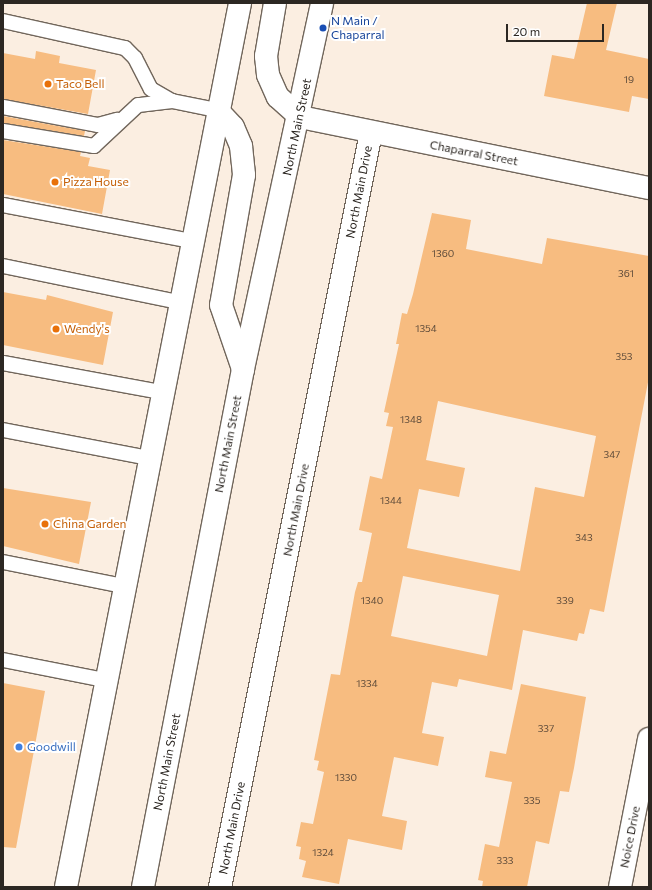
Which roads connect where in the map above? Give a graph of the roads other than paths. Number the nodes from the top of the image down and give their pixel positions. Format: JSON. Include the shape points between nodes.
{"nodes":[{"id":1,"x":240,"y":3,"type":"edge"},
{"id":2,"x":275,"y":3,"type":"edge"},
{"id":3,"x":322,"y":3,"type":"edge"},
{"id":4,"x":3,"y":21,"type":"edge"},
{"id":5,"x":172,"y":101,"type":"junction"},
{"id":6,"x":3,"y":107,"type":"edge"},
{"id":7,"x":217,"y":110,"type":"junction"},
{"id":8,"x":300,"y":117,"type":"junction"},
{"id":9,"x":121,"y":118,"type":"junction"},
{"id":10,"x":3,"y":131,"type":"edge"},
{"id":11,"x":371,"y":133,"type":"junction"},
{"id":12,"x":649,"y":188,"type":"edge"},
{"id":13,"x":3,"y":205,"type":"edge"},
{"id":14,"x":190,"y":241,"type":"junction"},
{"id":15,"x":3,"y":266,"type":"edge"},
{"id":16,"x":178,"y":302,"type":"junction"},
{"id":17,"x":3,"y":363,"type":"edge"},
{"id":18,"x":243,"y":369,"type":"junction"},
{"id":19,"x":161,"y":392,"type":"junction"},
{"id":20,"x":3,"y":430,"type":"edge"},
{"id":21,"x":148,"y":458,"type":"junction"},
{"id":22,"x":3,"y":562,"type":"edge"},
{"id":23,"x":123,"y":586,"type":"junction"},
{"id":24,"x":3,"y":660,"type":"edge"},
{"id":25,"x":105,"y":680,"type":"junction"},
{"id":26,"x":649,"y":739,"type":"edge"},
{"id":27,"x":66,"y":887,"type":"edge"},
{"id":28,"x":143,"y":887,"type":"edge"},
{"id":29,"x":220,"y":887,"type":"edge"},
{"id":30,"x":620,"y":887,"type":"edge"}],
"edges":[{"from":1,"to":7,"type":"main road"},
{"from":2,"to":8,"type":"main road","via":[[266,56],[268,75],[278,97]]},
{"from":3,"to":8,"type":"main road","name":"North Main Street"},
{"from":4,"to":5,"type":"lane","via":[[125,48],[135,58],[151,89]]},
{"from":5,"to":7,"type":"lane"},
{"from":5,"to":9,"type":"lane","via":[[143,102]]},
{"from":6,"to":9,"type":"lane","via":[[98,126]]},
{"from":7,"to":14,"type":"main road"},
{"from":7,"to":18,"type":"main road","via":[[233,127],[241,146],[244,174],[221,305]]},
{"from":8,"to":11,"type":"main road","name":"Chaparral Street"},
{"from":8,"to":18,"type":"main road","name":"North Main Street"},
{"from":9,"to":10,"type":"lane","via":[[94,146]]},
{"from":11,"to":12,"type":"main road","name":"Chaparral Street"},
{"from":11,"to":29,"type":"main road","name":"North Main Drive"},
{"from":13,"to":14,"type":"lane"},
{"from":14,"to":16,"type":"main road"},
{"from":15,"to":16,"type":"lane"},
{"from":16,"to":19,"type":"main road"},
{"from":17,"to":19,"type":"lane"},
{"from":18,"to":28,"type":"main road","name":"North Main Street"},
{"from":19,"to":21,"type":"main road"},
{"from":20,"to":21,"type":"lane"},
{"from":21,"to":23,"type":"main road"},
{"from":22,"to":23,"type":"lane"},
{"from":23,"to":25,"type":"main road"},
{"from":24,"to":25,"type":"lane"},
{"from":25,"to":27,"type":"main road"},
{"from":26,"to":30,"type":"main road","name":"Noice Drive"}]}
